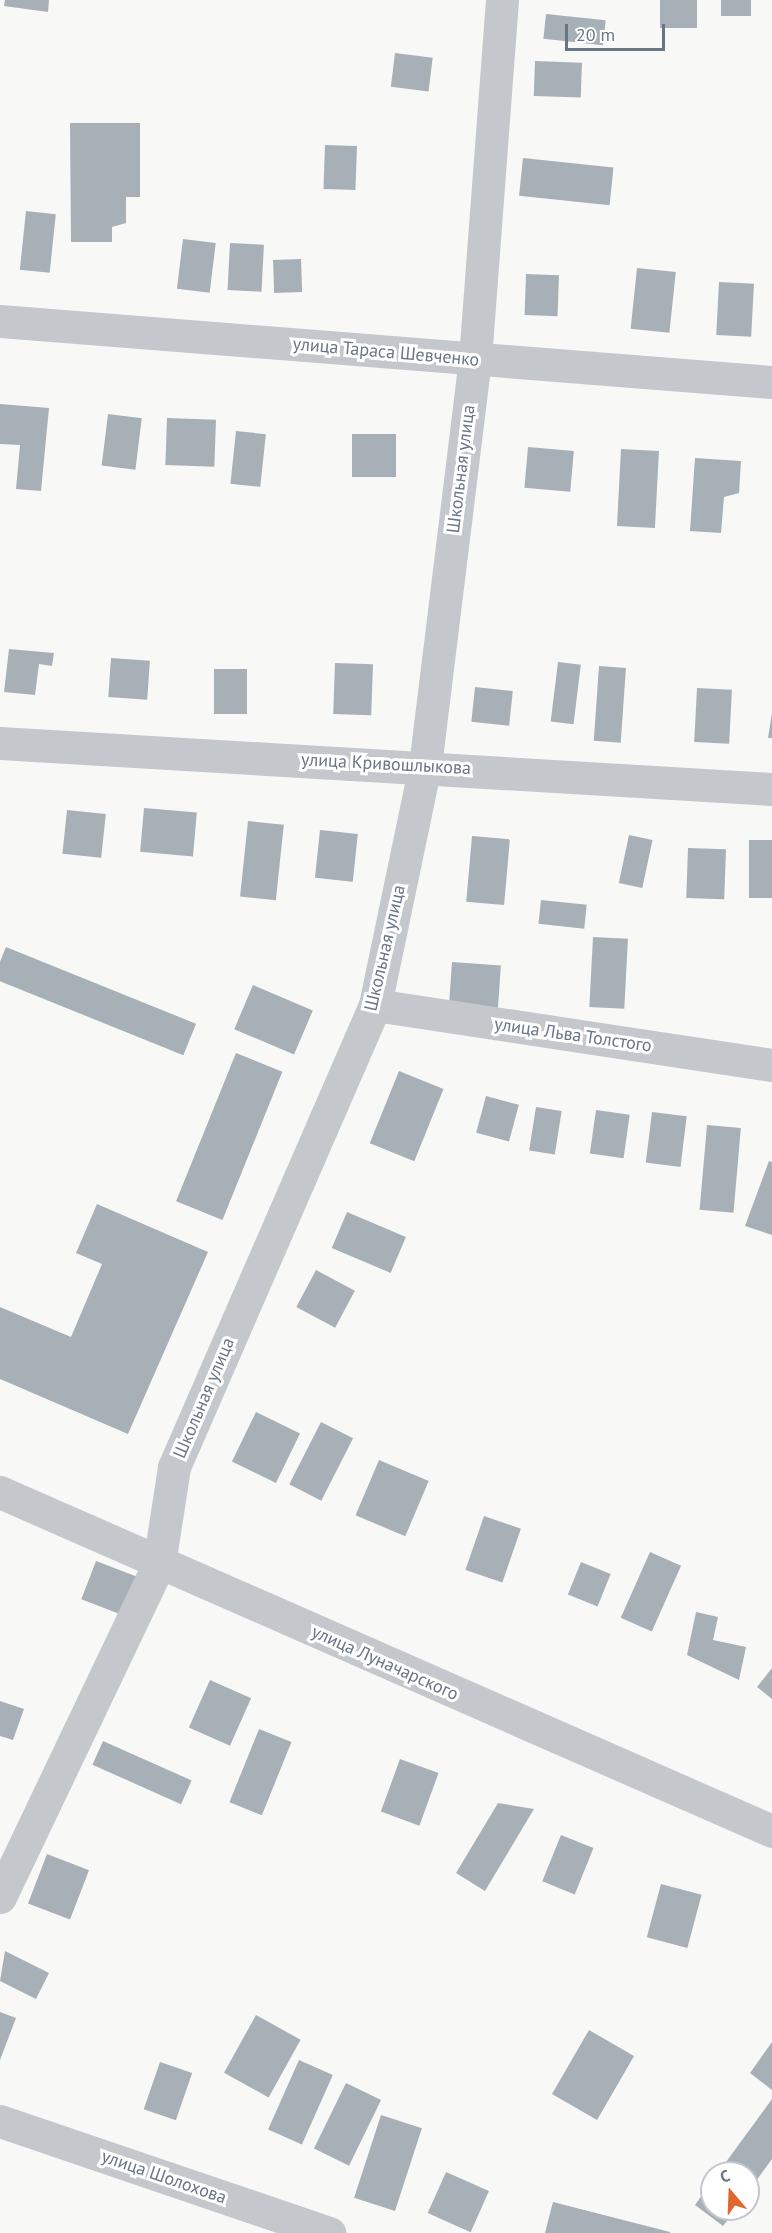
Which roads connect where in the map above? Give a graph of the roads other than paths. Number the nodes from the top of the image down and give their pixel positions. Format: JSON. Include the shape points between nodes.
{"nodes":[{"id":1,"x":502,"y":0,"type":"edge"},
{"id":2,"x":0,"y":321,"type":"edge"},
{"id":3,"x":475,"y":359,"type":"junction"},
{"id":4,"x":772,"y":382,"type":"edge"},
{"id":5,"x":0,"y":743,"type":"edge"},
{"id":6,"x":425,"y":766,"type":"junction"},
{"id":7,"x":772,"y":789,"type":"edge"},
{"id":8,"x":375,"y":1005,"type":"junction"},
{"id":9,"x":772,"y":1065,"type":"edge"},
{"id":10,"x":0,"y":1492,"type":"edge"},
{"id":11,"x":159,"y":1564,"type":"junction"},
{"id":12,"x":772,"y":1831,"type":"edge"},
{"id":13,"x":0,"y":1897,"type":"edge"},
{"id":14,"x":0,"y":2121,"type":"edge"},
{"id":15,"x":329,"y":2233,"type":"edge"}],
"edges":[{"from":1,"to":3,"type":"street","name":"Школьная улица"},
{"from":2,"to":3,"type":"street","name":"улица Тараса Шевченко"},
{"from":3,"to":4,"type":"street","name":"улица Тараса Шевченко"},
{"from":3,"to":6,"type":"street","name":"Школьная улица"},
{"from":5,"to":6,"type":"street","name":"улица Кривошлыкова"},
{"from":6,"to":7,"type":"street","name":"улица Кривошлыкова"},
{"from":6,"to":8,"type":"street","name":"Школьная улица"},
{"from":8,"to":9,"type":"street","name":"улица Льва Толстого"},
{"from":8,"to":11,"type":"street","name":"Школьная улица","via":[[174,1467]]},
{"from":10,"to":11,"type":"street","name":"улица Луначарского"},
{"from":11,"to":12,"type":"street","name":"улица Луначарского"},
{"from":11,"to":13,"type":"street","name":"Школьная улица"},
{"from":14,"to":15,"type":"street","name":"улица Шолохова"}]}
